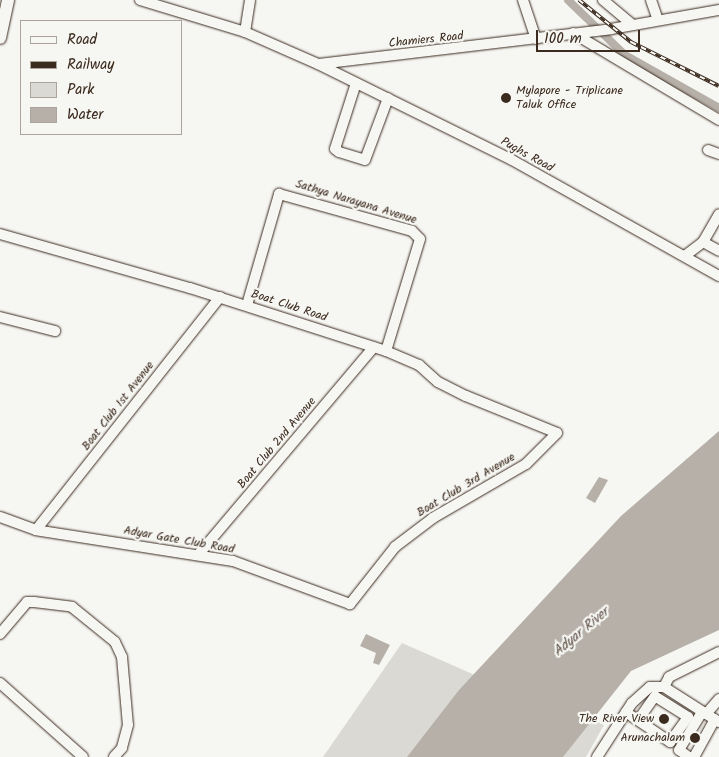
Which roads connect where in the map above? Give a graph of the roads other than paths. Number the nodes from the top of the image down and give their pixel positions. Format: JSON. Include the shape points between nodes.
{"nodes":[{"id":1,"x":2,"y":0,"type":"edge"},
{"id":2,"x":8,"y":0,"type":"edge"},
{"id":3,"x":140,"y":0,"type":"edge"},
{"id":4,"x":250,"y":0,"type":"edge"},
{"id":5,"x":523,"y":0,"type":"edge"},
{"id":6,"x":603,"y":0,"type":"edge"},
{"id":7,"x":651,"y":0,"type":"edge"},
{"id":8,"x":151,"y":2,"type":"edge"},
{"id":9,"x":719,"y":10,"type":"edge"},
{"id":10,"x":0,"y":12,"type":"edge"},
{"id":11,"x":658,"y":20,"type":"junction"},
{"id":12,"x":632,"y":25,"type":"junction"},
{"id":13,"x":245,"y":32,"type":"junction"},
{"id":14,"x":573,"y":33,"type":"junction"},
{"id":15,"x":0,"y":38,"type":"edge"},
{"id":16,"x":536,"y":39,"type":"junction"},
{"id":17,"x":318,"y":64,"type":"junction"},
{"id":18,"x":356,"y":83,"type":"junction"},
{"id":19,"x":388,"y":98,"type":"junction"},
{"id":20,"x":719,"y":120,"type":"edge"},
{"id":21,"x":708,"y":150,"type":"dead end"},
{"id":22,"x":719,"y":154,"type":"edge"},
{"id":23,"x":718,"y":218,"type":"edge"},
{"id":24,"x":0,"y":234,"type":"edge"},
{"id":25,"x":703,"y":242,"type":"junction"},
{"id":26,"x":719,"y":252,"type":"edge"},
{"id":27,"x":686,"y":255,"type":"junction"},
{"id":28,"x":719,"y":276,"type":"edge"},
{"id":29,"x":220,"y":297,"type":"junction"},
{"id":30,"x":247,"y":305,"type":"junction"},
{"id":31,"x":0,"y":317,"type":"edge"},
{"id":32,"x":55,"y":331,"type":"dead end"},
{"id":33,"x":374,"y":347,"type":"junction"},
{"id":34,"x":386,"y":351,"type":"junction"},
{"id":35,"x":557,"y":433,"type":"joint"},
{"id":36,"x":0,"y":517,"type":"edge"},
{"id":37,"x":36,"y":530,"type":"junction"},
{"id":38,"x":198,"y":555,"type":"junction"},
{"id":39,"x":350,"y":604,"type":"joint"},
{"id":40,"x":0,"y":634,"type":"edge"},
{"id":41,"x":719,"y":652,"type":"edge"},
{"id":42,"x":1,"y":687,"type":"edge"},
{"id":43,"x":662,"y":687,"type":"junction"},
{"id":44,"x":719,"y":699,"type":"edge"},
{"id":45,"x":626,"y":712,"type":"junction"},
{"id":46,"x":713,"y":718,"type":"edge"},
{"id":47,"x":638,"y":720,"type":"junction"},
{"id":48,"x":83,"y":757,"type":"edge"},
{"id":49,"x":114,"y":757,"type":"edge"},
{"id":50,"x":598,"y":757,"type":"edge"},
{"id":51,"x":688,"y":757,"type":"edge"},
{"id":52,"x":694,"y":757,"type":"edge"},
{"id":53,"x":701,"y":757,"type":"edge"}],
"edges":[{"from":1,"to":10,"type":"main road"},
{"from":2,"to":15,"type":"main road"},
{"from":3,"to":8,"type":"street"},
{"from":4,"to":13,"type":"street"},
{"from":5,"to":16,"type":"street"},
{"from":6,"to":12,"type":"street"},
{"from":7,"to":11,"type":"street"},
{"from":8,"to":13,"type":"street","name":"Pughs Road"},
{"from":9,"to":11,"type":"street","name":"Chamiers Road"},
{"from":11,"to":12,"type":"street","name":"Chamiers Road"},
{"from":12,"to":14,"type":"street","name":"Chamiers Road"},
{"from":13,"to":17,"type":"street","name":"Pughs Road"},
{"from":14,"to":16,"type":"street","name":"Chamiers Road"},
{"from":14,"to":20,"type":"street"},
{"from":16,"to":17,"type":"street","name":"Chamiers Road"},
{"from":17,"to":18,"type":"street","name":"Pughs Road"},
{"from":18,"to":19,"type":"street","name":"Pughs Road"},
{"from":18,"to":19,"type":"street","via":[[335,148],[338,152],[365,160]]},
{"from":19,"to":27,"type":"street","name":"Pughs Road"},
{"from":21,"to":22,"type":"street"},
{"from":23,"to":25,"type":"street"},
{"from":24,"to":29,"type":"street","name":"Boat Club Road"},
{"from":25,"to":26,"type":"street"},
{"from":25,"to":27,"type":"street"},
{"from":27,"to":28,"type":"street","name":"Pughs Road"},
{"from":29,"to":30,"type":"street","name":"Boat Club Road"},
{"from":29,"to":37,"type":"street","name":"Boat Club 1st Avenue"},
{"from":30,"to":33,"type":"street","name":"Boat Club Road"},
{"from":30,"to":34,"type":"street","name":"Sathya Narayana Avenue","via":[[279,194],[412,231],[420,239]]},
{"from":31,"to":32,"type":"street"},
{"from":33,"to":34,"type":"street","name":"Boat Club Road"},
{"from":33,"to":38,"type":"street","name":"Boat Club 2nd Avenue"},
{"from":34,"to":35,"type":"street","name":"Boat Club Road","via":[[419,364],[438,382],[466,396]]},
{"from":35,"to":39,"type":"street","name":"Boat Club 3rd Avenue","via":[[526,464],[433,518],[395,547]]},
{"from":36,"to":37,"type":"street","name":"Adyar Gate Club Road"},
{"from":37,"to":38,"type":"street","name":"Adyar Gate Club Road"},
{"from":38,"to":39,"type":"street","name":"Adyar Gate Club Road","via":[[232,561]]},
{"from":40,"to":49,"type":"street","via":[[27,602],[34,602],[72,607],[115,642],[122,657],[128,724],[122,748]]},
{"from":41,"to":43,"type":"street","via":[[669,677]]},
{"from":42,"to":48,"type":"street"},
{"from":43,"to":45,"type":"street","via":[[650,687]]},
{"from":43,"to":46,"type":"street"},
{"from":44,"to":46,"type":"street"},
{"from":45,"to":47,"type":"street"},
{"from":45,"to":50,"type":"street"},
{"from":46,"to":51,"type":"street","via":[[679,750]]},
{"from":46,"to":52,"type":"street"},
{"from":46,"to":53,"type":"street"},
{"from":47,"to":47,"type":"street","via":[[670,742],[688,717],[655,696]]}]}
